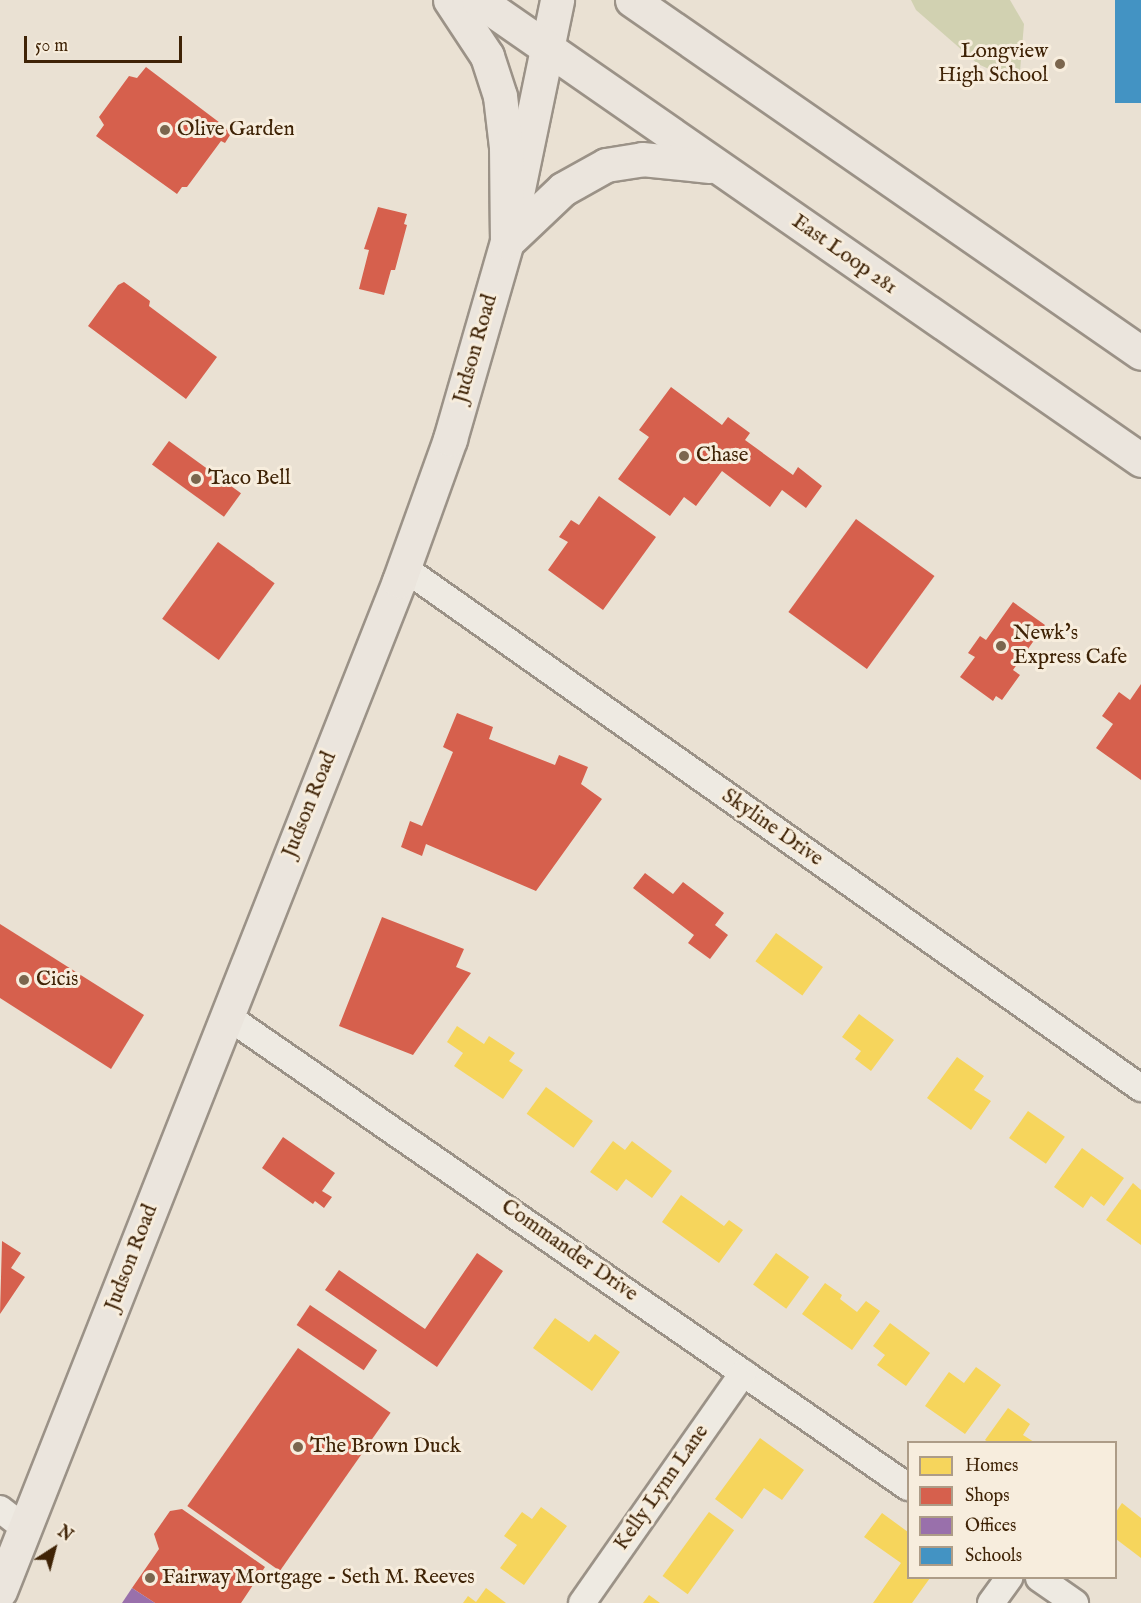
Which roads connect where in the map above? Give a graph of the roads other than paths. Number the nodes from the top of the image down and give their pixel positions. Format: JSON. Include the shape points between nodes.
{"nodes":[{"id":1,"x":450,"y":0,"type":"edge"},
{"id":2,"x":478,"y":0,"type":"edge"},
{"id":3,"x":557,"y":0,"type":"edge"},
{"id":4,"x":632,"y":0,"type":"edge"},
{"id":5,"x":667,"y":0,"type":"edge"},
{"id":6,"x":549,"y":48,"type":"junction"},
{"id":7,"x":733,"y":70,"type":"junction"},
{"id":8,"x":715,"y":166,"type":"junction"},
{"id":9,"x":507,"y":242,"type":"junction"},
{"id":10,"x":1141,"y":353,"type":"edge"},
{"id":11,"x":1097,"y":430,"type":"junction"},
{"id":12,"x":1141,"y":446,"type":"edge"},
{"id":13,"x":1141,"y":460,"type":"edge"},
{"id":14,"x":404,"y":568,"type":"junction"},
{"id":15,"x":228,"y":1016,"type":"junction"},
{"id":16,"x":1141,"y":1088,"type":"edge"},
{"id":17,"x":743,"y":1373,"type":"junction"},
{"id":18,"x":907,"y":1486,"type":"edge"},
{"id":19,"x":8,"y":1522,"type":"edge"},
{"id":20,"x":1008,"y":1579,"type":"edge"},
{"id":21,"x":1040,"y":1579,"type":"edge"},
{"id":22,"x":0,"y":1591,"type":"edge"},
{"id":23,"x":582,"y":1603,"type":"edge"},
{"id":24,"x":991,"y":1603,"type":"edge"},
{"id":25,"x":1075,"y":1603,"type":"edge"}],
"edges":[{"from":1,"to":9,"type":"main road","via":[[487,56],[500,96],[506,147]]},
{"from":2,"to":6,"type":"main road","name":"East Loop 281"},
{"from":3,"to":6,"type":"main road","name":"Judson Road"},
{"from":4,"to":7,"type":"main road"},
{"from":5,"to":7,"type":"main road"},
{"from":6,"to":8,"type":"main road","name":"East Loop 281"},
{"from":6,"to":9,"type":"main road","name":"Judson Road"},
{"from":7,"to":10,"type":"main road"},
{"from":8,"to":9,"type":"main road","via":[[642,159],[606,165],[563,189]]},
{"from":8,"to":11,"type":"main road","name":"East Loop 281"},
{"from":9,"to":14,"type":"main road","name":"Judson Road","via":[[450,439]]},
{"from":11,"to":12,"type":"main road"},
{"from":11,"to":13,"type":"main road","name":"East Loop 281"},
{"from":14,"to":15,"type":"main road","name":"Judson Road"},
{"from":14,"to":16,"type":"street","name":"Skyline Drive"},
{"from":15,"to":17,"type":"street","name":"Commander Drive"},
{"from":15,"to":19,"type":"main road","name":"Judson Road"},
{"from":17,"to":18,"type":"street","name":"Commander Drive"},
{"from":17,"to":23,"type":"street","name":"Kelly Lynn Lane"},
{"from":19,"to":22,"type":"main road","name":"Judson Road"},
{"from":20,"to":24,"type":"street"},
{"from":21,"to":25,"type":"street"}]}
